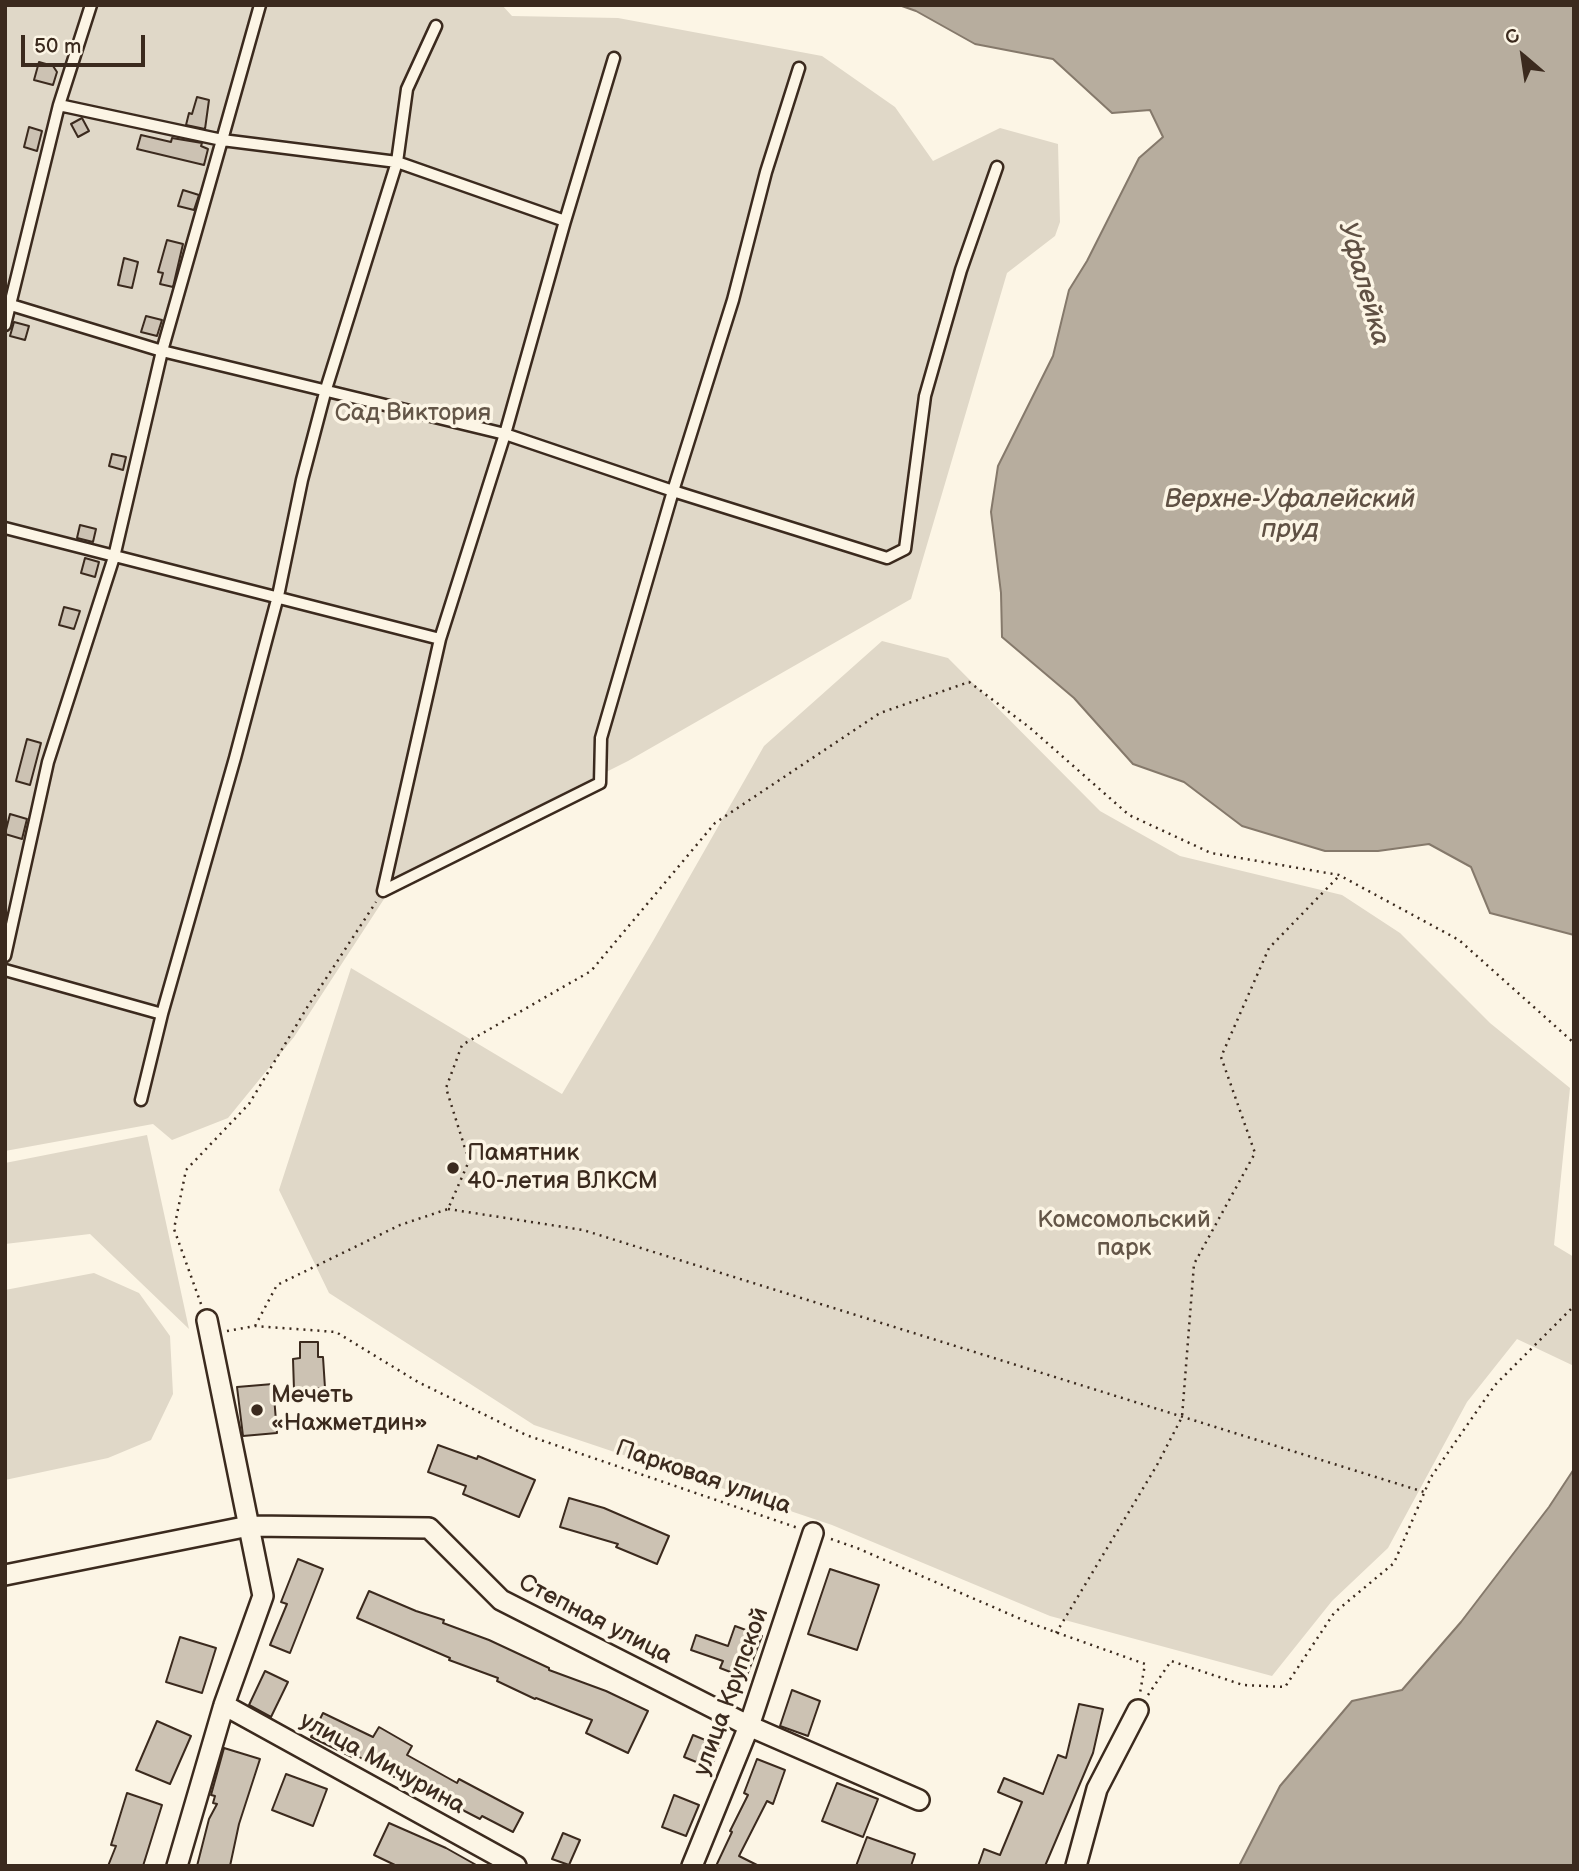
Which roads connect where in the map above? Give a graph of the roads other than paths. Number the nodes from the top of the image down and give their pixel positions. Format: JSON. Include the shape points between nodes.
{"nodes":[{"id":1,"x":91,"y":5,"type":"edge"},
{"id":2,"x":260,"y":5,"type":"edge"},
{"id":3,"x":436,"y":26,"type":"dead end"},
{"id":4,"x":614,"y":58,"type":"dead end"},
{"id":5,"x":799,"y":68,"type":"dead end"},
{"id":6,"x":59,"y":105,"type":"junction"},
{"id":7,"x":222,"y":140,"type":"junction"},
{"id":8,"x":397,"y":163,"type":"junction"},
{"id":9,"x":997,"y":167,"type":"dead end"},
{"id":10,"x":565,"y":221,"type":"junction"},
{"id":11,"x":11,"y":305,"type":"junction"},
{"id":12,"x":5,"y":325,"type":"edge"},
{"id":13,"x":162,"y":351,"type":"junction"},
{"id":14,"x":326,"y":389,"type":"junction"},
{"id":15,"x":505,"y":434,"type":"junction"},
{"id":16,"x":673,"y":491,"type":"junction"},
{"id":17,"x":5,"y":528,"type":"edge"},
{"id":18,"x":114,"y":557,"type":"junction"},
{"id":19,"x":278,"y":596,"type":"junction"},
{"id":20,"x":440,"y":639,"type":"junction"},
{"id":21,"x":5,"y":956,"type":"edge"},
{"id":22,"x":5,"y":970,"type":"edge"},
{"id":23,"x":162,"y":1014,"type":"junction"},
{"id":24,"x":141,"y":1100,"type":"dead end"},
{"id":25,"x":209,"y":1327,"type":"road end"},
{"id":26,"x":249,"y":1526,"type":"junction"},
{"id":27,"x":813,"y":1533,"type":"road end"},
{"id":28,"x":5,"y":1575,"type":"edge"},
{"id":29,"x":224,"y":1705,"type":"junction"},
{"id":30,"x":1138,"y":1710,"type":"road end"},
{"id":31,"x":749,"y":1726,"type":"junction"},
{"id":32,"x":919,"y":1800,"type":"dead end"},
{"id":33,"x":177,"y":1866,"type":"edge"},
{"id":34,"x":516,"y":1866,"type":"edge"},
{"id":35,"x":692,"y":1866,"type":"edge"},
{"id":36,"x":1076,"y":1866,"type":"edge"}],
"edges":[{"from":1,"to":6,"type":"lane"},
{"from":2,"to":7,"type":"lane"},
{"from":3,"to":8,"type":"lane","via":[[407,89]]},
{"from":4,"to":10,"type":"lane"},
{"from":5,"to":16,"type":"lane"},
{"from":6,"to":7,"type":"lane"},
{"from":6,"to":11,"type":"lane"},
{"from":7,"to":8,"type":"lane"},
{"from":7,"to":13,"type":"lane"},
{"from":8,"to":10,"type":"lane"},
{"from":8,"to":14,"type":"lane"},
{"from":9,"to":16,"type":"lane","via":[[925,396],[905,549],[887,558]]},
{"from":10,"to":15,"type":"lane"},
{"from":11,"to":12,"type":"lane"},
{"from":11,"to":13,"type":"lane"},
{"from":13,"to":14,"type":"lane"},
{"from":13,"to":18,"type":"lane"},
{"from":14,"to":15,"type":"lane"},
{"from":14,"to":19,"type":"lane"},
{"from":15,"to":16,"type":"lane"},
{"from":15,"to":20,"type":"lane"},
{"from":16,"to":20,"type":"lane","via":[[601,738],[600,783],[383,891]]},
{"from":17,"to":18,"type":"lane"},
{"from":18,"to":19,"type":"lane"},
{"from":18,"to":21,"type":"lane","via":[[48,762]]},
{"from":19,"to":20,"type":"lane"},
{"from":19,"to":23,"type":"lane"},
{"from":22,"to":23,"type":"lane"},
{"from":23,"to":24,"type":"lane"},
{"from":25,"to":26,"type":"street"},
{"from":26,"to":28,"type":"street","name":"Степная улица"},
{"from":26,"to":29,"type":"street","via":[[263,1595]]},
{"from":26,"to":31,"type":"street","name":"Степная улица","via":[[429,1528],[500,1600]]},
{"from":27,"to":31,"type":"street","name":"улица Крупской"},
{"from":29,"to":33,"type":"street"},
{"from":29,"to":34,"type":"street","name":"улица Мичурина"},
{"from":30,"to":36,"type":"street","via":[[1097,1789]]},
{"from":31,"to":32,"type":"street","name":"Степная улица"},
{"from":31,"to":35,"type":"street","name":"улица Крупской"}]}
